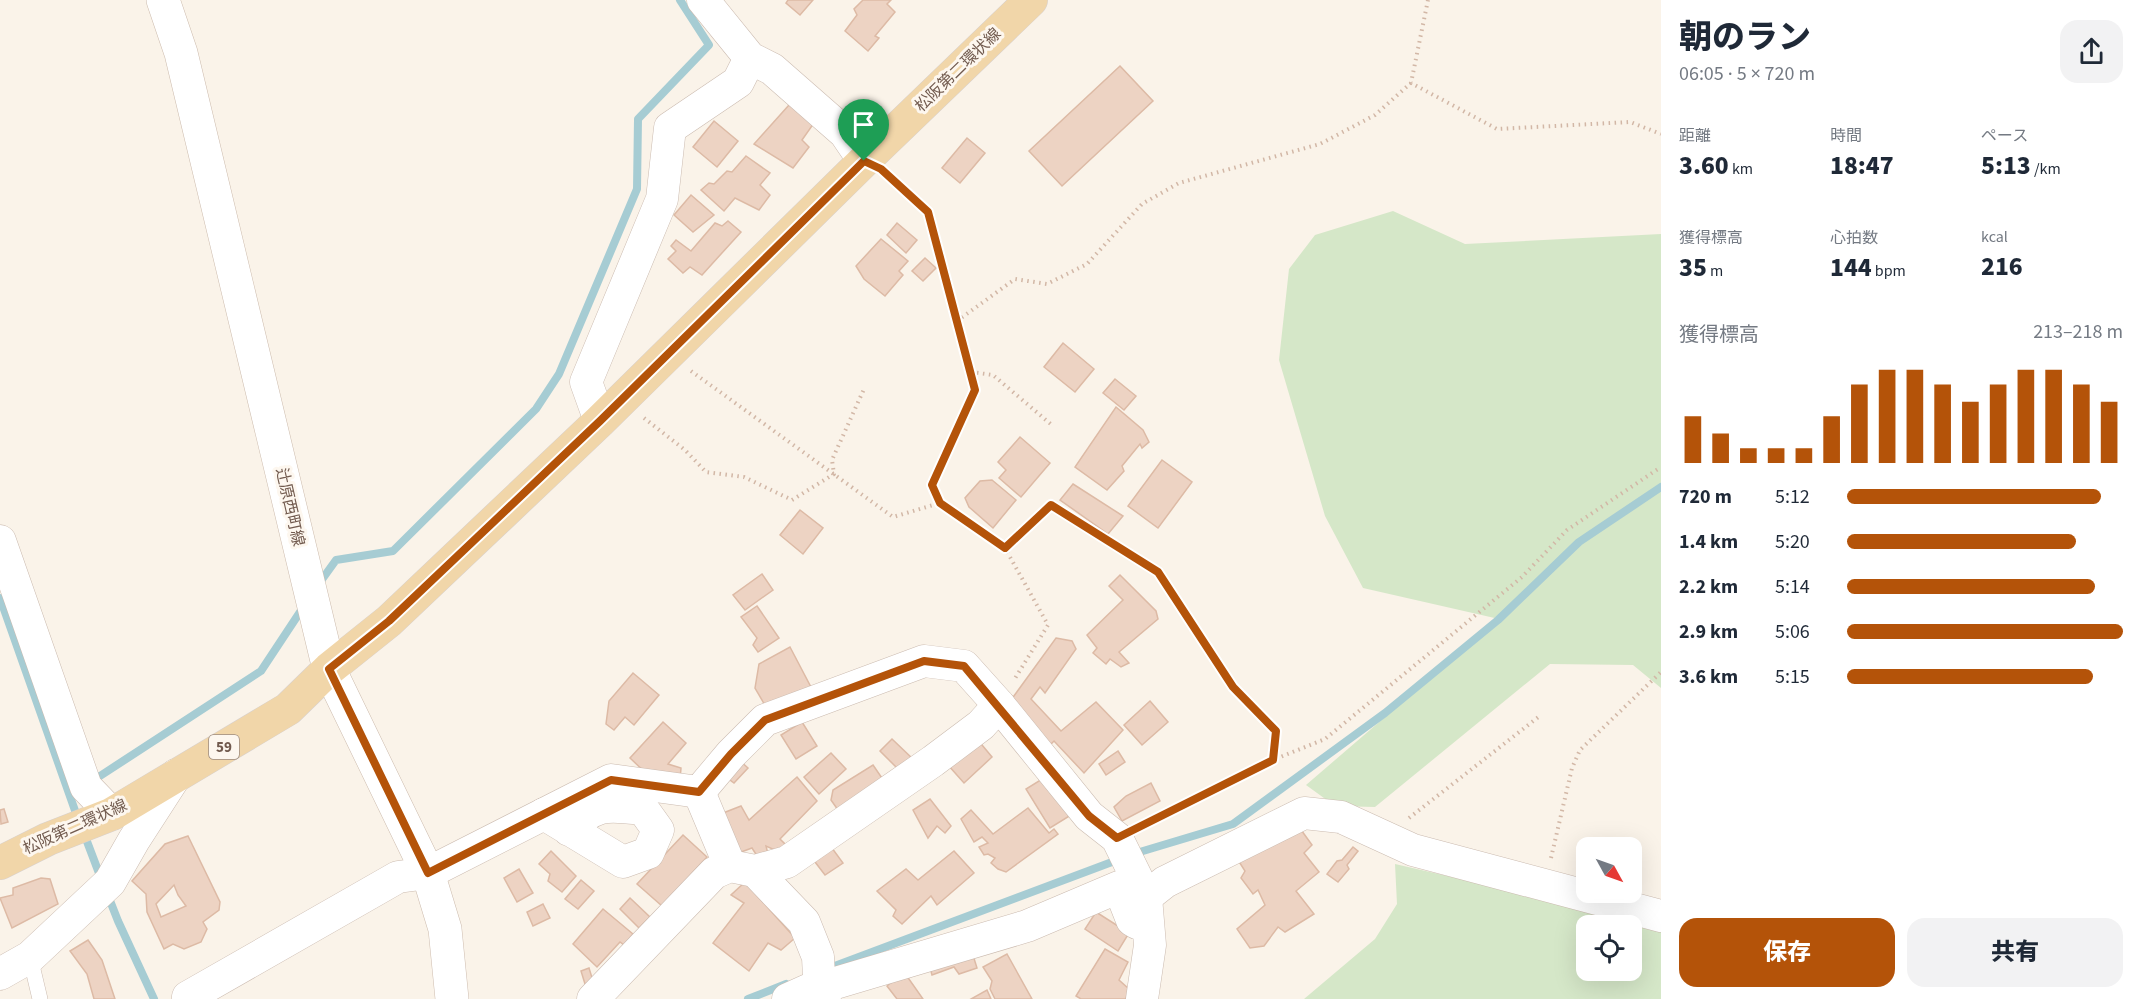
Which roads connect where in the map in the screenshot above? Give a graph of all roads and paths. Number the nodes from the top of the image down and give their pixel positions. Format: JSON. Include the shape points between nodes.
{"nodes":[{"id":1,"x":163,"y":0,"type":"edge"},
{"id":2,"x":703,"y":0,"type":"edge"},
{"id":3,"x":1031,"y":0,"type":"edge"},
{"id":4,"x":1428,"y":0,"type":"edge"},
{"id":5,"x":750,"y":58,"type":"junction"},
{"id":6,"x":1411,"y":83,"type":"junction"},
{"id":7,"x":1661,"y":134,"type":"edge"},
{"id":8,"x":864,"y":161,"type":"junction"},
{"id":9,"x":957,"y":321,"type":"junction"},
{"id":10,"x":668,"y":354,"type":"junction"},
{"id":11,"x":970,"y":372,"type":"junction"},
{"id":12,"x":864,"y":389,"type":"dead end"},
{"id":13,"x":639,"y":414,"type":"dead end"},
{"id":14,"x":600,"y":421,"type":"junction"},
{"id":15,"x":1053,"y":426,"type":"dead end"},
{"id":16,"x":1661,"y":467,"type":"edge"},
{"id":17,"x":834,"y":474,"type":"junction"},
{"id":18,"x":940,"y":503,"type":"junction"},
{"id":19,"x":0,"y":541,"type":"edge"},
{"id":20,"x":1005,"y":548,"type":"junction"},
{"id":21,"x":329,"y":669,"type":"junction"},
{"id":22,"x":1661,"y":672,"type":"edge"},
{"id":23,"x":999,"y":705,"type":"junction"},
{"id":24,"x":1541,"y":716,"type":"dead end"},
{"id":25,"x":1273,"y":760,"type":"junction"},
{"id":26,"x":176,"y":776,"type":"junction"},
{"id":27,"x":699,"y":792,"type":"junction"},
{"id":28,"x":112,"y":814,"type":"junction"},
{"id":29,"x":1381,"y":835,"type":"junction"},
{"id":30,"x":1117,"y":838,"type":"junction"},
{"id":31,"x":0,"y":862,"type":"edge"},
{"id":32,"x":743,"y":868,"type":"junction"},
{"id":33,"x":428,"y":873,"type":"junction"},
{"id":34,"x":1544,"y":885,"type":"junction"},
{"id":35,"x":1146,"y":897,"type":"junction"},
{"id":36,"x":1661,"y":916,"type":"edge"},
{"id":37,"x":1149,"y":929,"type":"junction"},
{"id":38,"x":30,"y":957,"type":"junction"},
{"id":39,"x":0,"y":975,"type":"edge"},
{"id":40,"x":40,"y":999,"type":"edge"},
{"id":41,"x":189,"y":999,"type":"edge"},
{"id":42,"x":452,"y":999,"type":"edge"},
{"id":43,"x":593,"y":999,"type":"edge"},
{"id":44,"x":788,"y":999,"type":"edge"},
{"id":45,"x":820,"y":999,"type":"edge"},
{"id":46,"x":1142,"y":999,"type":"edge"}],
"edges":[{"from":1,"to":21,"type":"main road","name":"辻原西町線","via":[[181,53]]},
{"from":2,"to":5,"type":"street"},
{"from":3,"to":8,"type":"main road","name":"松阪第二環状線","number":"59"},
{"from":4,"to":6,"type":"path"},
{"from":5,"to":8,"type":"street","via":[[772,69],[845,133]]},
{"from":5,"to":14,"type":"street","via":[[738,82],[670,128],[662,199],[585,382]]},
{"from":6,"to":7,"type":"path","via":[[1497,129],[1630,122]]},
{"from":6,"to":9,"type":"path","via":[[1375,115],[1320,144],[1179,183],[1143,204],[1087,264],[1047,284],[1015,279]]},
{"from":8,"to":9,"type":"path","via":[[881,169],[928,212]]},
{"from":8,"to":10,"type":"main road","name":"松阪第二環状線","number":"59"},
{"from":9,"to":11,"type":"path"},
{"from":10,"to":14,"type":"main road","name":"松阪第二環状線","number":"59"},
{"from":10,"to":17,"type":"path"},
{"from":11,"to":15,"type":"path","via":[[993,375]]},
{"from":11,"to":18,"type":"path","via":[[975,390],[932,485]]},
{"from":12,"to":17,"type":"path","via":[[832,460]]},
{"from":13,"to":17,"type":"path","via":[[706,472],[744,477],[792,500]]},
{"from":14,"to":21,"type":"main road","name":"松阪第二環状線","number":"59","via":[[389,621]]},
{"from":16,"to":25,"type":"path","via":[[1567,530],[1522,578],[1325,739]]},
{"from":17,"to":18,"type":"path","via":[[893,517]]},
{"from":18,"to":20,"type":"path"},
{"from":19,"to":28,"type":"street","via":[[86,787]]},
{"from":20,"to":23,"type":"path","via":[[1048,625]]},
{"from":20,"to":25,"type":"path","via":[[1051,505],[1158,572],[1233,687],[1276,731]]},
{"from":21,"to":26,"type":"main road","name":"松阪第二環状線","number":"59","via":[[288,708]]},
{"from":21,"to":33,"type":"main road","name":"辻原西町線"},
{"from":22,"to":34,"type":"path","via":[[1580,750],[1572,768]]},
{"from":23,"to":27,"type":"street","via":[[964,666],[924,661],[765,720]]},
{"from":23,"to":30,"type":"street","via":[[1089,816]]},
{"from":23,"to":32,"type":"street","via":[[981,725],[933,761],[787,862]]},
{"from":24,"to":29,"type":"path"},
{"from":25,"to":30,"type":"path"},
{"from":26,"to":28,"type":"main road","name":"松阪第二環状線","number":"59"},
{"from":26,"to":38,"type":"street","via":[[110,882]]},
{"from":27,"to":32,"type":"street"},
{"from":27,"to":33,"type":"street","via":[[611,780],[556,822]]},
{"from":28,"to":31,"type":"main road","name":"松阪第二環状線","number":"59"},
{"from":29,"to":34,"type":"street","via":[[1413,850]]},
{"from":29,"to":35,"type":"street","via":[[1341,817],[1304,813],[1165,882]]},
{"from":30,"to":35,"type":"street"},
{"from":32,"to":43,"type":"street","via":[[714,873]]},
{"from":32,"to":45,"type":"street","via":[[804,922],[818,957]]},
{"from":33,"to":41,"type":"street","via":[[398,877]]},
{"from":33,"to":42,"type":"main road","name":"辻原西町線","via":[[445,929]]},
{"from":34,"to":36,"type":"street"},
{"from":35,"to":37,"type":"street"},
{"from":37,"to":45,"type":"street","via":[[1132,920],[1119,887],[1027,927],[832,984]]},
{"from":37,"to":46,"type":"street"},
{"from":38,"to":39,"type":"street"},
{"from":38,"to":40,"type":"lane"},
{"from":44,"to":45,"type":"street","via":[[808,990]]}]}
